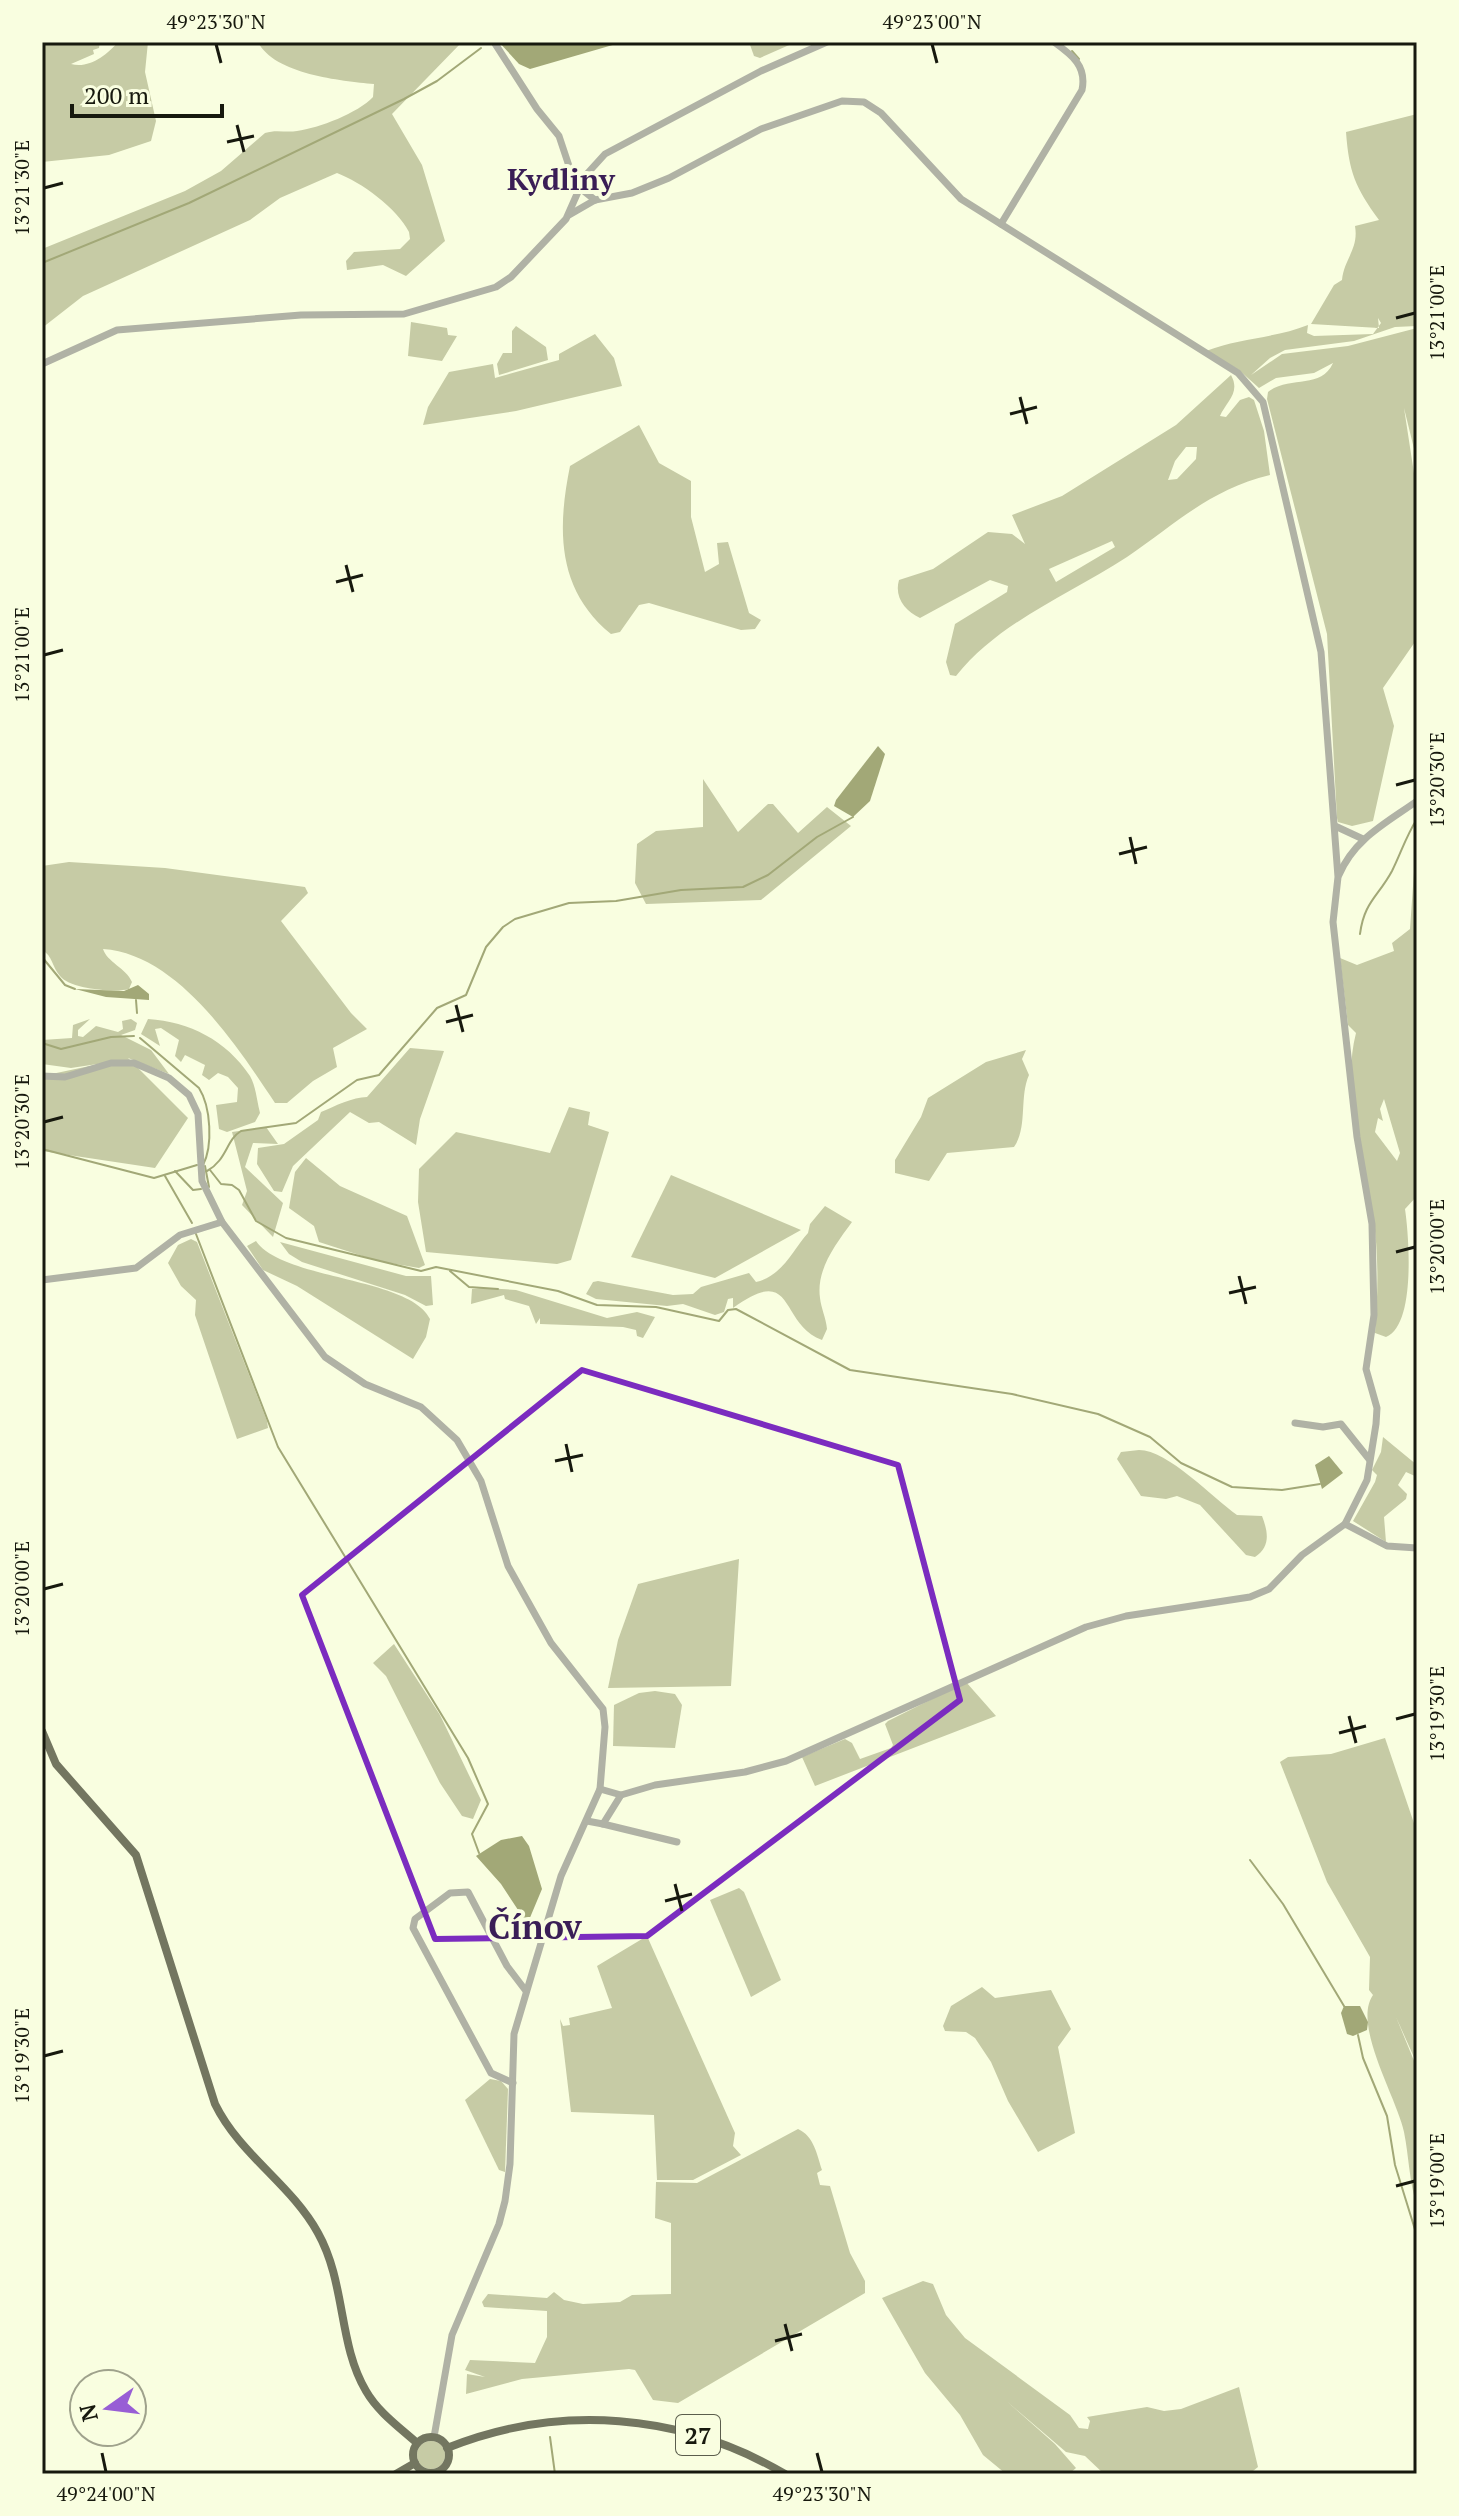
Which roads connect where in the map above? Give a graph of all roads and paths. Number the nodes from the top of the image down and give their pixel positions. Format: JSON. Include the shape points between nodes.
{"nodes":[{"id":1,"x":494,"y":42,"type":"edge"},
{"id":2,"x":827,"y":42,"type":"edge"},
{"id":3,"x":1054,"y":42,"type":"edge"},
{"id":4,"x":501,"y":58,"type":"dead end"},
{"id":5,"x":516,"y":71,"type":"junction"},
{"id":6,"x":579,"y":189,"type":"junction"},
{"id":7,"x":595,"y":200,"type":"junction"},
{"id":8,"x":569,"y":215,"type":"junction"},
{"id":9,"x":1001,"y":224,"type":"junction"},
{"id":10,"x":42,"y":364,"type":"edge"},
{"id":11,"x":1417,"y":801,"type":"edge"},
{"id":12,"x":1335,"y":826,"type":"junction"},
{"id":13,"x":1363,"y":839,"type":"junction"},
{"id":14,"x":1338,"y":877,"type":"junction"},
{"id":15,"x":42,"y":1076,"type":"edge"},
{"id":16,"x":222,"y":1222,"type":"junction"},
{"id":17,"x":42,"y":1280,"type":"edge"},
{"id":18,"x":1295,"y":1423,"type":"dead end"},
{"id":19,"x":1370,"y":1461,"type":"junction"},
{"id":20,"x":1345,"y":1524,"type":"junction"},
{"id":21,"x":1417,"y":1548,"type":"edge"},
{"id":22,"x":42,"y":1731,"type":"edge"},
{"id":23,"x":600,"y":1789,"type":"junction"},
{"id":24,"x":621,"y":1795,"type":"junction"},
{"id":25,"x":587,"y":1821,"type":"junction"},
{"id":26,"x":603,"y":1824,"type":"junction"},
{"id":27,"x":677,"y":1842,"type":"dead end"},
{"id":28,"x":526,"y":1991,"type":"junction"},
{"id":29,"x":513,"y":2083,"type":"junction"},
{"id":30,"x":434,"y":2437,"type":"junction"},
{"id":31,"x":417,"y":2443,"type":"junction"},
{"id":32,"x":447,"y":2448,"type":"junction"},
{"id":33,"x":415,"y":2463,"type":"junction"},
{"id":34,"x":434,"y":2473,"type":"edge"},
{"id":35,"x":396,"y":2474,"type":"edge"},
{"id":36,"x":785,"y":2474,"type":"edge"}],
"edges":[{"from":1,"to":5,"type":"street"},
{"from":2,"to":6,"type":"street","via":[[605,154]]},
{"from":3,"to":9,"type":"street","via":[[1078,63],[1082,90]]},
{"from":4,"to":5,"type":"street"},
{"from":5,"to":6,"type":"street","via":[[559,136]]},
{"from":6,"to":7,"type":"street"},
{"from":6,"to":8,"type":"street"},
{"from":7,"to":8,"type":"street"},
{"from":7,"to":9,"type":"street","via":[[641,189],[761,129],[853,100],[873,106],[953,192]]},
{"from":8,"to":10,"type":"street","via":[[503,284],[428,310],[128,328],[100,335]]},
{"from":9,"to":12,"type":"street","via":[[1238,373],[1263,402],[1321,652]]},
{"from":11,"to":13,"type":"street"},
{"from":12,"to":13,"type":"street"},
{"from":12,"to":14,"type":"street"},
{"from":13,"to":14,"type":"street"},
{"from":14,"to":19,"type":"street","via":[[1335,938],[1374,1266],[1374,1315],[1366,1358],[1377,1408]]},
{"from":15,"to":16,"type":"street","via":[[65,1077],[122,1062],[149,1067],[183,1089],[194,1103],[207,1197]]},
{"from":16,"to":17,"type":"street","via":[[180,1235],[136,1268]]},
{"from":16,"to":23,"type":"street","via":[[325,1357],[365,1384],[421,1407],[467,1453],[508,1566],[551,1643],[603,1709]]},
{"from":18,"to":19,"type":"street","via":[[1341,1424]]},
{"from":19,"to":20,"type":"street","via":[[1362,1493]]},
{"from":20,"to":21,"type":"street","via":[[1387,1546]]},
{"from":20,"to":24,"type":"street","via":[[1302,1555],[1269,1589],[1250,1597],[1086,1627],[786,1761]]},
{"from":22,"to":31,"type":"main road","via":[[56,1764],[136,1855],[213,2099],[232,2132],[296,2201],[325,2245],[339,2285],[355,2367],[373,2402]]},
{"from":23,"to":24,"type":"street"},
{"from":23,"to":25,"type":"street"},
{"from":24,"to":26,"type":"street"},
{"from":25,"to":26,"type":"street"},
{"from":25,"to":28,"type":"street","via":[[561,1876]]},
{"from":26,"to":27,"type":"street"},
{"from":28,"to":29,"type":"street","via":[[514,2034]]},
{"from":28,"to":29,"type":"street","via":[[468,1892],[450,1893],[415,1919],[413,1928],[491,2073]]},
{"from":29,"to":30,"type":"street","via":[[505,2201],[452,2335]]},
{"from":30,"to":31,"type":"main road"},
{"from":30,"to":32,"type":"main road"},
{"from":31,"to":33,"type":"main road"},
{"from":32,"to":34,"type":"main road","via":[[447,2463]]},
{"from":32,"to":36,"type":"main road","number":"27","via":[[535,2424],[628,2421],[707,2438]]},
{"from":33,"to":34,"type":"main road"},
{"from":33,"to":35,"type":"main road"}]}
